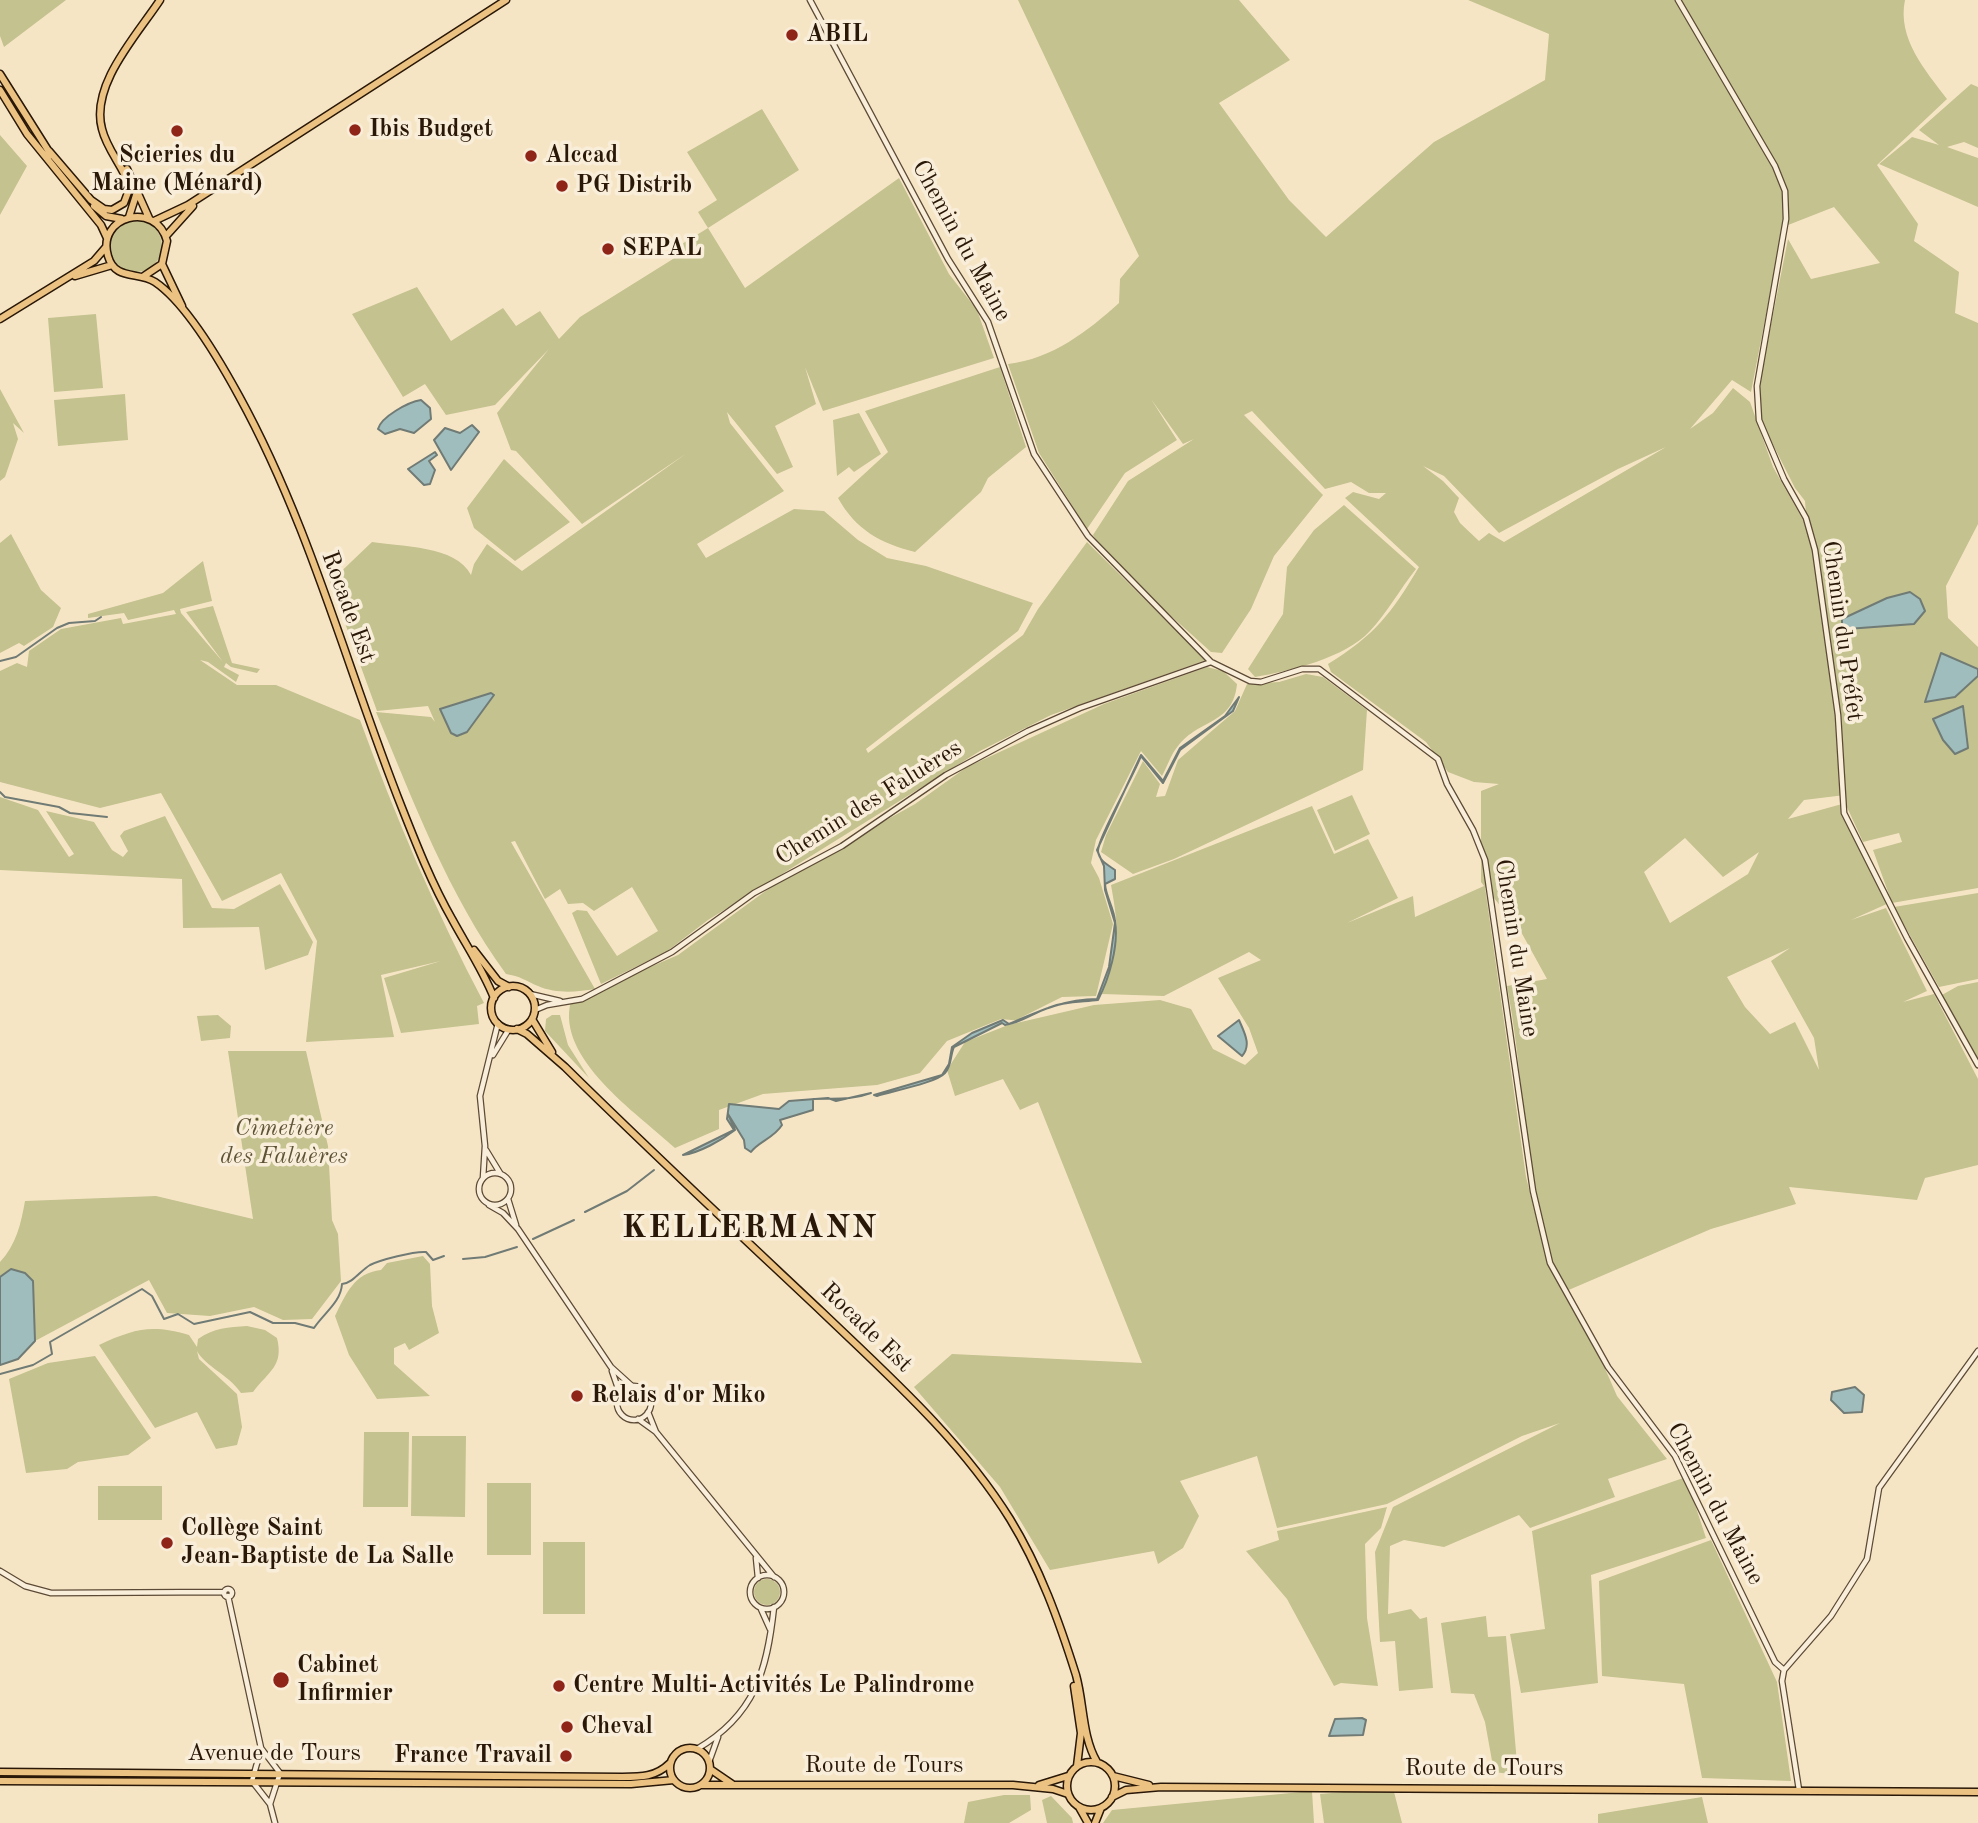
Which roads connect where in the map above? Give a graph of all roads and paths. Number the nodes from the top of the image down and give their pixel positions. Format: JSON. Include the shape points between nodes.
{"nodes":[{"id":1,"x":160,"y":0,"type":"edge"},
{"id":2,"x":506,"y":0,"type":"edge"},
{"id":3,"x":810,"y":0,"type":"edge"},
{"id":4,"x":1678,"y":0,"type":"edge"},
{"id":5,"x":0,"y":74,"type":"edge"},
{"id":6,"x":106,"y":89,"type":"junction"},
{"id":7,"x":0,"y":90,"type":"edge"},
{"id":8,"x":49,"y":151,"type":"junction"},
{"id":9,"x":215,"y":188,"type":"junction"},
{"id":10,"x":137,"y":190,"type":"junction"},
{"id":11,"x":126,"y":218,"type":"junction"},
{"id":12,"x":151,"y":219,"type":"junction"},
{"id":13,"x":166,"y":236,"type":"junction"},
{"id":14,"x":107,"y":239,"type":"junction"},
{"id":15,"x":106,"y":247,"type":"junction"},
{"id":16,"x":162,"y":264,"type":"junction"},
{"id":17,"x":112,"y":265,"type":"junction"},
{"id":18,"x":144,"y":276,"type":"junction"},
{"id":19,"x":190,"y":320,"type":"junction"},
{"id":20,"x":0,"y":322,"type":"edge"},
{"id":21,"x":1211,"y":662,"type":"junction"},
{"id":22,"x":450,"y":917,"type":"junction"},
{"id":23,"x":509,"y":987,"type":"junction"},
{"id":24,"x":530,"y":994,"type":"junction"},
{"id":25,"x":494,"y":998,"type":"junction"},
{"id":26,"x":560,"y":1002,"type":"junction"},
{"id":27,"x":535,"y":1010,"type":"junction"},
{"id":28,"x":531,"y":1019,"type":"junction"},
{"id":29,"x":498,"y":1023,"type":"junction"},
{"id":30,"x":513,"y":1029,"type":"junction"},
{"id":31,"x":491,"y":1059,"type":"junction"},
{"id":32,"x":1978,"y":1065,"type":"edge"},
{"id":33,"x":565,"y":1067,"type":"junction"},
{"id":34,"x":485,"y":1146,"type":"junction"},
{"id":35,"x":500,"y":1174,"type":"junction"},
{"id":36,"x":483,"y":1178,"type":"junction"},
{"id":37,"x":508,"y":1199,"type":"junction"},
{"id":38,"x":489,"y":1205,"type":"junction"},
{"id":39,"x":518,"y":1229,"type":"junction"},
{"id":40,"x":1978,"y":1351,"type":"edge"},
{"id":41,"x":611,"y":1367,"type":"junction"},
{"id":42,"x":632,"y":1386,"type":"junction"},
{"id":43,"x":620,"y":1394,"type":"junction"},
{"id":44,"x":648,"y":1412,"type":"junction"},
{"id":45,"x":637,"y":1419,"type":"junction"},
{"id":46,"x":656,"y":1432,"type":"junction"},
{"id":47,"x":756,"y":1558,"type":"junction"},
{"id":48,"x":0,"y":1571,"type":"edge"},
{"id":49,"x":774,"y":1577,"type":"junction"},
{"id":50,"x":758,"y":1578,"type":"junction"},
{"id":51,"x":774,"y":1607,"type":"junction"},
{"id":52,"x":761,"y":1608,"type":"junction"},
{"id":53,"x":771,"y":1633,"type":"junction"},
{"id":54,"x":1072,"y":1666,"type":"junction"},
{"id":55,"x":1784,"y":1670,"type":"junction"},
{"id":56,"x":721,"y":1733,"type":"junction"},
{"id":57,"x":261,"y":1748,"type":"junction"},
{"id":58,"x":697,"y":1749,"type":"junction"},
{"id":59,"x":269,"y":1762,"type":"junction"},
{"id":60,"x":1097,"y":1762,"type":"junction"},
{"id":61,"x":258,"y":1763,"type":"junction"},
{"id":62,"x":670,"y":1763,"type":"junction"},
{"id":63,"x":710,"y":1765,"type":"junction"},
{"id":64,"x":1077,"y":1766,"type":"junction"},
{"id":65,"x":0,"y":1772,"type":"edge"},
{"id":66,"x":253,"y":1773,"type":"junction"},
{"id":67,"x":280,"y":1773,"type":"junction"},
{"id":68,"x":1069,"y":1776,"type":"junction"},
{"id":69,"x":1113,"y":1776,"type":"junction"},
{"id":70,"x":674,"y":1780,"type":"junction"},
{"id":71,"x":0,"y":1781,"type":"edge"},
{"id":72,"x":252,"y":1781,"type":"junction"},
{"id":73,"x":279,"y":1782,"type":"junction"},
{"id":74,"x":701,"y":1785,"type":"junction"},
{"id":75,"x":734,"y":1785,"type":"junction"},
{"id":76,"x":1033,"y":1786,"type":"junction"},
{"id":77,"x":1161,"y":1787,"type":"junction"},
{"id":78,"x":1803,"y":1790,"type":"junction"},
{"id":79,"x":1978,"y":1792,"type":"edge"},
{"id":80,"x":264,"y":1793,"type":"junction"},
{"id":81,"x":274,"y":1793,"type":"junction"},
{"id":82,"x":1068,"y":1794,"type":"junction"},
{"id":83,"x":1112,"y":1797,"type":"junction"},
{"id":84,"x":270,"y":1804,"type":"junction"},
{"id":85,"x":1080,"y":1807,"type":"junction"},
{"id":86,"x":1101,"y":1808,"type":"junction"},
{"id":87,"x":275,"y":1823,"type":"edge"},
{"id":88,"x":1088,"y":1823,"type":"edge"},
{"id":89,"x":1095,"y":1823,"type":"edge"}],
"edges":[{"from":1,"to":6,"type":"main road"},
{"from":2,"to":9,"type":"main road"},
{"from":3,"to":21,"type":"street","name":"Chemin du Maine","via":[[948,259],[988,322],[1039,464],[1088,536]]},
{"from":4,"to":32,"type":"street","name":"Chemin du Préfet","via":[[1785,191],[1785,228],[1756,407],[1773,454],[1811,531],[1838,715],[1844,814]]},
{"from":5,"to":8,"type":"main road"},
{"from":6,"to":8,"type":"main road","via":[[100,122],[130,187],[124,203],[111,210],[98,206]]},
{"from":6,"to":10,"type":"main road","via":[[106,133]]},
{"from":7,"to":14,"type":"main road","via":[[27,134],[101,225]]},
{"from":8,"to":11,"type":"main road","via":[[100,213]]},
{"from":9,"to":12,"type":"main road","via":[[176,212]]},
{"from":9,"to":13,"type":"main road","via":[[180,217]]},
{"from":10,"to":11,"type":"main road"},
{"from":10,"to":12,"type":"main road"},
{"from":11,"to":12,"type":"main road"},
{"from":11,"to":14,"type":"main road"},
{"from":12,"to":13,"type":"main road"},
{"from":13,"to":16,"type":"main road"},
{"from":14,"to":15,"type":"main road"},
{"from":15,"to":17,"type":"main road"},
{"from":15,"to":20,"type":"main road","via":[[94,261]]},
{"from":16,"to":18,"type":"main road"},
{"from":16,"to":19,"type":"main road"},
{"from":17,"to":18,"type":"main road","via":[[130,276]]},
{"from":17,"to":20,"type":"main road","via":[[75,276]]},
{"from":18,"to":19,"type":"main road","via":[[162,288]]},
{"from":19,"to":22,"type":"main road","name":"Rocade Est","via":[[238,395],[283,490],[401,806]]},
{"from":21,"to":26,"type":"street","name":"Chemin des Faluères","via":[[1056,718],[966,763],[861,835],[732,906],[673,952],[582,999]]},
{"from":21,"to":55,"type":"street","name":"Chemin du Maine","via":[[1261,682],[1302,669],[1320,669],[1442,766],[1485,860],[1532,1191],[1550,1263],[1608,1367],[1675,1456],[1775,1661]]},
{"from":22,"to":23,"type":"main road","name":"Rocade Est","via":[[486,968]]},
{"from":22,"to":25,"type":"main road","name":"Rocade Est"},
{"from":23,"to":24,"type":"main road"},
{"from":23,"to":25,"type":"main road"},
{"from":24,"to":26,"type":"street","name":"Chemin des Faluères"},
{"from":24,"to":27,"type":"main road"},
{"from":25,"to":29,"type":"main road","via":[[492,1011]]},
{"from":26,"to":27,"type":"street","name":"Chemin des Faluères"},
{"from":27,"to":28,"type":"main road"},
{"from":28,"to":30,"type":"main road"},
{"from":28,"to":33,"type":"main road","name":"Rocade Est"},
{"from":29,"to":30,"type":"main road"},
{"from":29,"to":31,"type":"street"},
{"from":30,"to":31,"type":"street"},
{"from":30,"to":33,"type":"main road","name":"Rocade Est","via":[[527,1034]]},
{"from":31,"to":34,"type":"street","via":[[479,1105]]},
{"from":33,"to":54,"type":"main road","name":"Rocade Est","via":[[909,1395],[969,1460],[1036,1567]]},
{"from":34,"to":35,"type":"street"},
{"from":34,"to":36,"type":"street"},
{"from":35,"to":36,"type":"street"},
{"from":35,"to":37,"type":"street","via":[[510,1183]]},
{"from":36,"to":38,"type":"street","via":[[479,1193]]},
{"from":37,"to":38,"type":"street"},
{"from":37,"to":39,"type":"street"},
{"from":38,"to":39,"type":"street"},
{"from":39,"to":41,"type":"street"},
{"from":40,"to":55,"type":"street","via":[[1880,1488],[1867,1559],[1831,1616]]},
{"from":41,"to":42,"type":"street"},
{"from":41,"to":43,"type":"street"},
{"from":42,"to":43,"type":"street"},
{"from":42,"to":44,"type":"street","via":[[649,1395]]},
{"from":43,"to":45,"type":"street","via":[[617,1404],[622,1414]]},
{"from":44,"to":45,"type":"street"},
{"from":44,"to":46,"type":"street"},
{"from":45,"to":46,"type":"street"},
{"from":46,"to":47,"type":"street"},
{"from":47,"to":49,"type":"street"},
{"from":47,"to":50,"type":"street"},
{"from":48,"to":57,"type":"street","via":[[25,1586],[51,1593],[226,1594]]},
{"from":49,"to":50,"type":"street"},
{"from":49,"to":51,"type":"street","via":[[784,1592]]},
{"from":50,"to":52,"type":"street","via":[[750,1594]]},
{"from":51,"to":52,"type":"street"},
{"from":51,"to":53,"type":"street"},
{"from":52,"to":53,"type":"street"},
{"from":53,"to":56,"type":"street","via":[[756,1690]]},
{"from":54,"to":60,"type":"main road","name":"Rocade Est"},
{"from":54,"to":64,"type":"main road","name":"Rocade Est","via":[[1081,1733]]},
{"from":55,"to":78,"type":"street","via":[[1782,1681]]},
{"from":56,"to":58,"type":"street"},
{"from":56,"to":63,"type":"street"},
{"from":57,"to":59,"type":"street"},
{"from":57,"to":61,"type":"street"},
{"from":58,"to":62,"type":"main road","via":[[679,1751]]},
{"from":58,"to":63,"type":"main road"},
{"from":59,"to":61,"type":"street"},
{"from":59,"to":67,"type":"street"},
{"from":60,"to":64,"type":"main road"},
{"from":60,"to":69,"type":"main road"},
{"from":61,"to":66,"type":"street"},
{"from":62,"to":67,"type":"main road","name":"Avenue de Tours","via":[[661,1772],[634,1777]]},
{"from":62,"to":70,"type":"main road"},
{"from":63,"to":74,"type":"main road"},
{"from":63,"to":75,"type":"main road"},
{"from":64,"to":68,"type":"main road"},
{"from":65,"to":66,"type":"main road","name":"Avenue de Tours"},
{"from":66,"to":67,"type":"main road","name":"Avenue de Tours"},
{"from":66,"to":72,"type":"street"},
{"from":67,"to":73,"type":"street"},
{"from":68,"to":76,"type":"main road","name":"Route de Tours"},
{"from":68,"to":82,"type":"main road"},
{"from":69,"to":77,"type":"main road","name":"Route de Tours"},
{"from":69,"to":83,"type":"main road"},
{"from":70,"to":73,"type":"main road","name":"Avenue de Tours","via":[[631,1784]]},
{"from":70,"to":74,"type":"main road","via":[[688,1788]]},
{"from":71,"to":72,"type":"main road","name":"Avenue de Tours"},
{"from":72,"to":73,"type":"main road","name":"Avenue de Tours"},
{"from":72,"to":80,"type":"street"},
{"from":73,"to":81,"type":"street"},
{"from":74,"to":75,"type":"main road","name":"Route de Tours"},
{"from":75,"to":76,"type":"main road","name":"Route de Tours"},
{"from":76,"to":82,"type":"main road","name":"Route de Tours"},
{"from":77,"to":78,"type":"main road","name":"Route de Tours"},
{"from":77,"to":83,"type":"main road","name":"Route de Tours","via":[[1126,1790]]},
{"from":78,"to":79,"type":"main road","name":"Route de Tours"},
{"from":80,"to":81,"type":"street"},
{"from":80,"to":84,"type":"street"},
{"from":81,"to":84,"type":"street"},
{"from":82,"to":85,"type":"main road"},
{"from":83,"to":86,"type":"main road"},
{"from":84,"to":87,"type":"street"},
{"from":85,"to":86,"type":"main road"},
{"from":85,"to":88,"type":"main road"},
{"from":86,"to":89,"type":"main road"}]}
